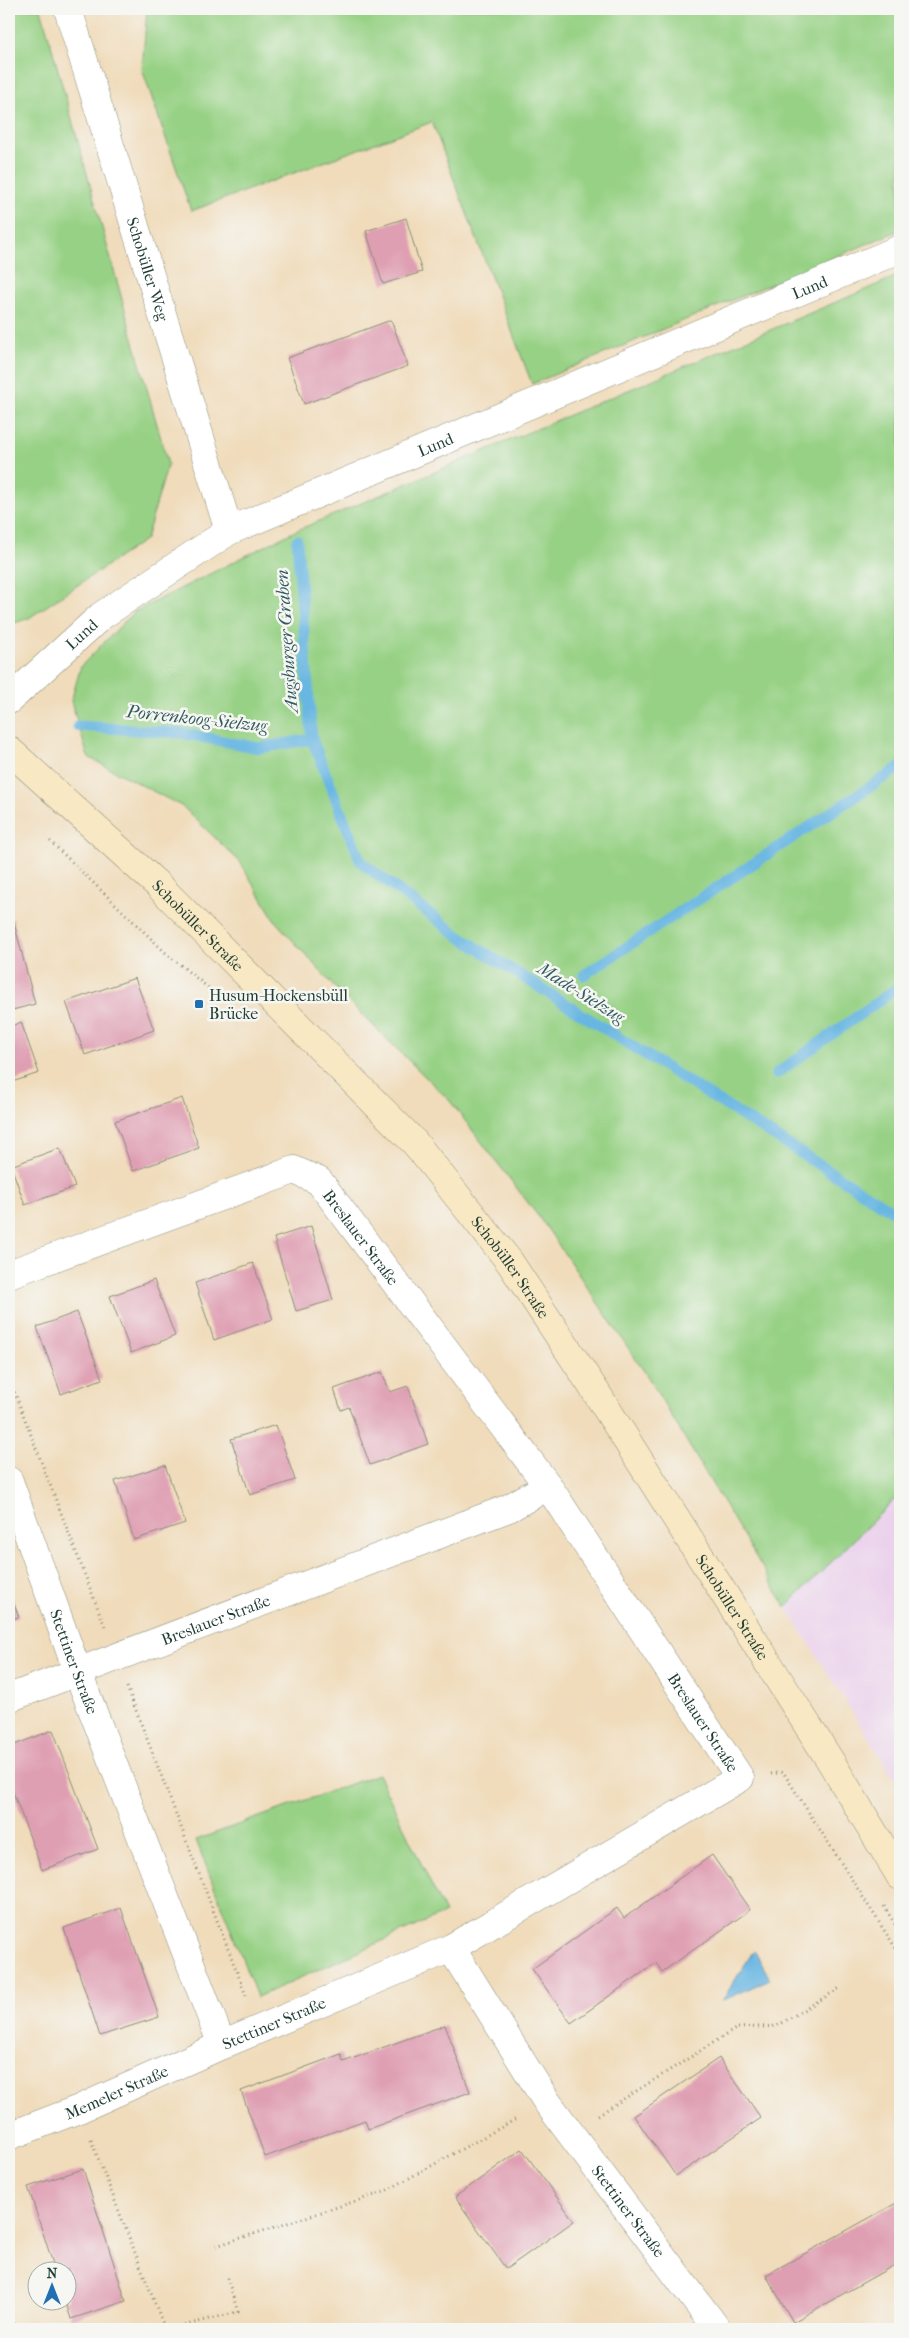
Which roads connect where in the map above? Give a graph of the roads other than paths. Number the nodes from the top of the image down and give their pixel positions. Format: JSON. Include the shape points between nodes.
{"nodes":[{"id":1,"x":68,"y":9,"type":"edge"},
{"id":2,"x":900,"y":249,"type":"edge"},
{"id":3,"x":228,"y":531,"type":"junction"},
{"id":4,"x":9,"y":700,"type":"edge"},
{"id":5,"x":9,"y":750,"type":"edge"},
{"id":6,"x":9,"y":1274,"type":"edge"},
{"id":7,"x":9,"y":1481,"type":"edge"},
{"id":8,"x":548,"y":1486,"type":"junction"},
{"id":9,"x":78,"y":1673,"type":"junction"},
{"id":10,"x":9,"y":1698,"type":"edge"},
{"id":11,"x":900,"y":1876,"type":"edge"},
{"id":12,"x":451,"y":1948,"type":"junction"},
{"id":13,"x":222,"y":2044,"type":"junction"},
{"id":14,"x":9,"y":2136,"type":"edge"},
{"id":15,"x":717,"y":2329,"type":"edge"}],
"edges":[{"from":1,"to":3,"type":"street","name":"Schobüller Weg"},
{"from":2,"to":3,"type":"street","name":"Lund"},
{"from":3,"to":4,"type":"street","name":"Lund","via":[[101,616]]},
{"from":5,"to":11,"type":"main road","name":"Schobüller Straße","via":[[158,885],[416,1143],[509,1260],[600,1398]]},
{"from":6,"to":8,"type":"street","name":"Breslauer Straße","via":[[294,1170],[319,1181]]},
{"from":7,"to":9,"type":"street","name":"Stettiner Straße"},
{"from":8,"to":9,"type":"street","name":"Breslauer Straße","via":[[509,1508]]},
{"from":8,"to":12,"type":"street","name":"Breslauer Straße","via":[[740,1778]]},
{"from":9,"to":10,"type":"street"},
{"from":9,"to":13,"type":"street","name":"Stettiner Straße"},
{"from":12,"to":13,"type":"street","name":"Stettiner Straße"},
{"from":12,"to":15,"type":"street","name":"Stettiner Straße","via":[[547,2102]]},
{"from":13,"to":14,"type":"street","name":"Memeler Straße","via":[[79,2109]]}]}
